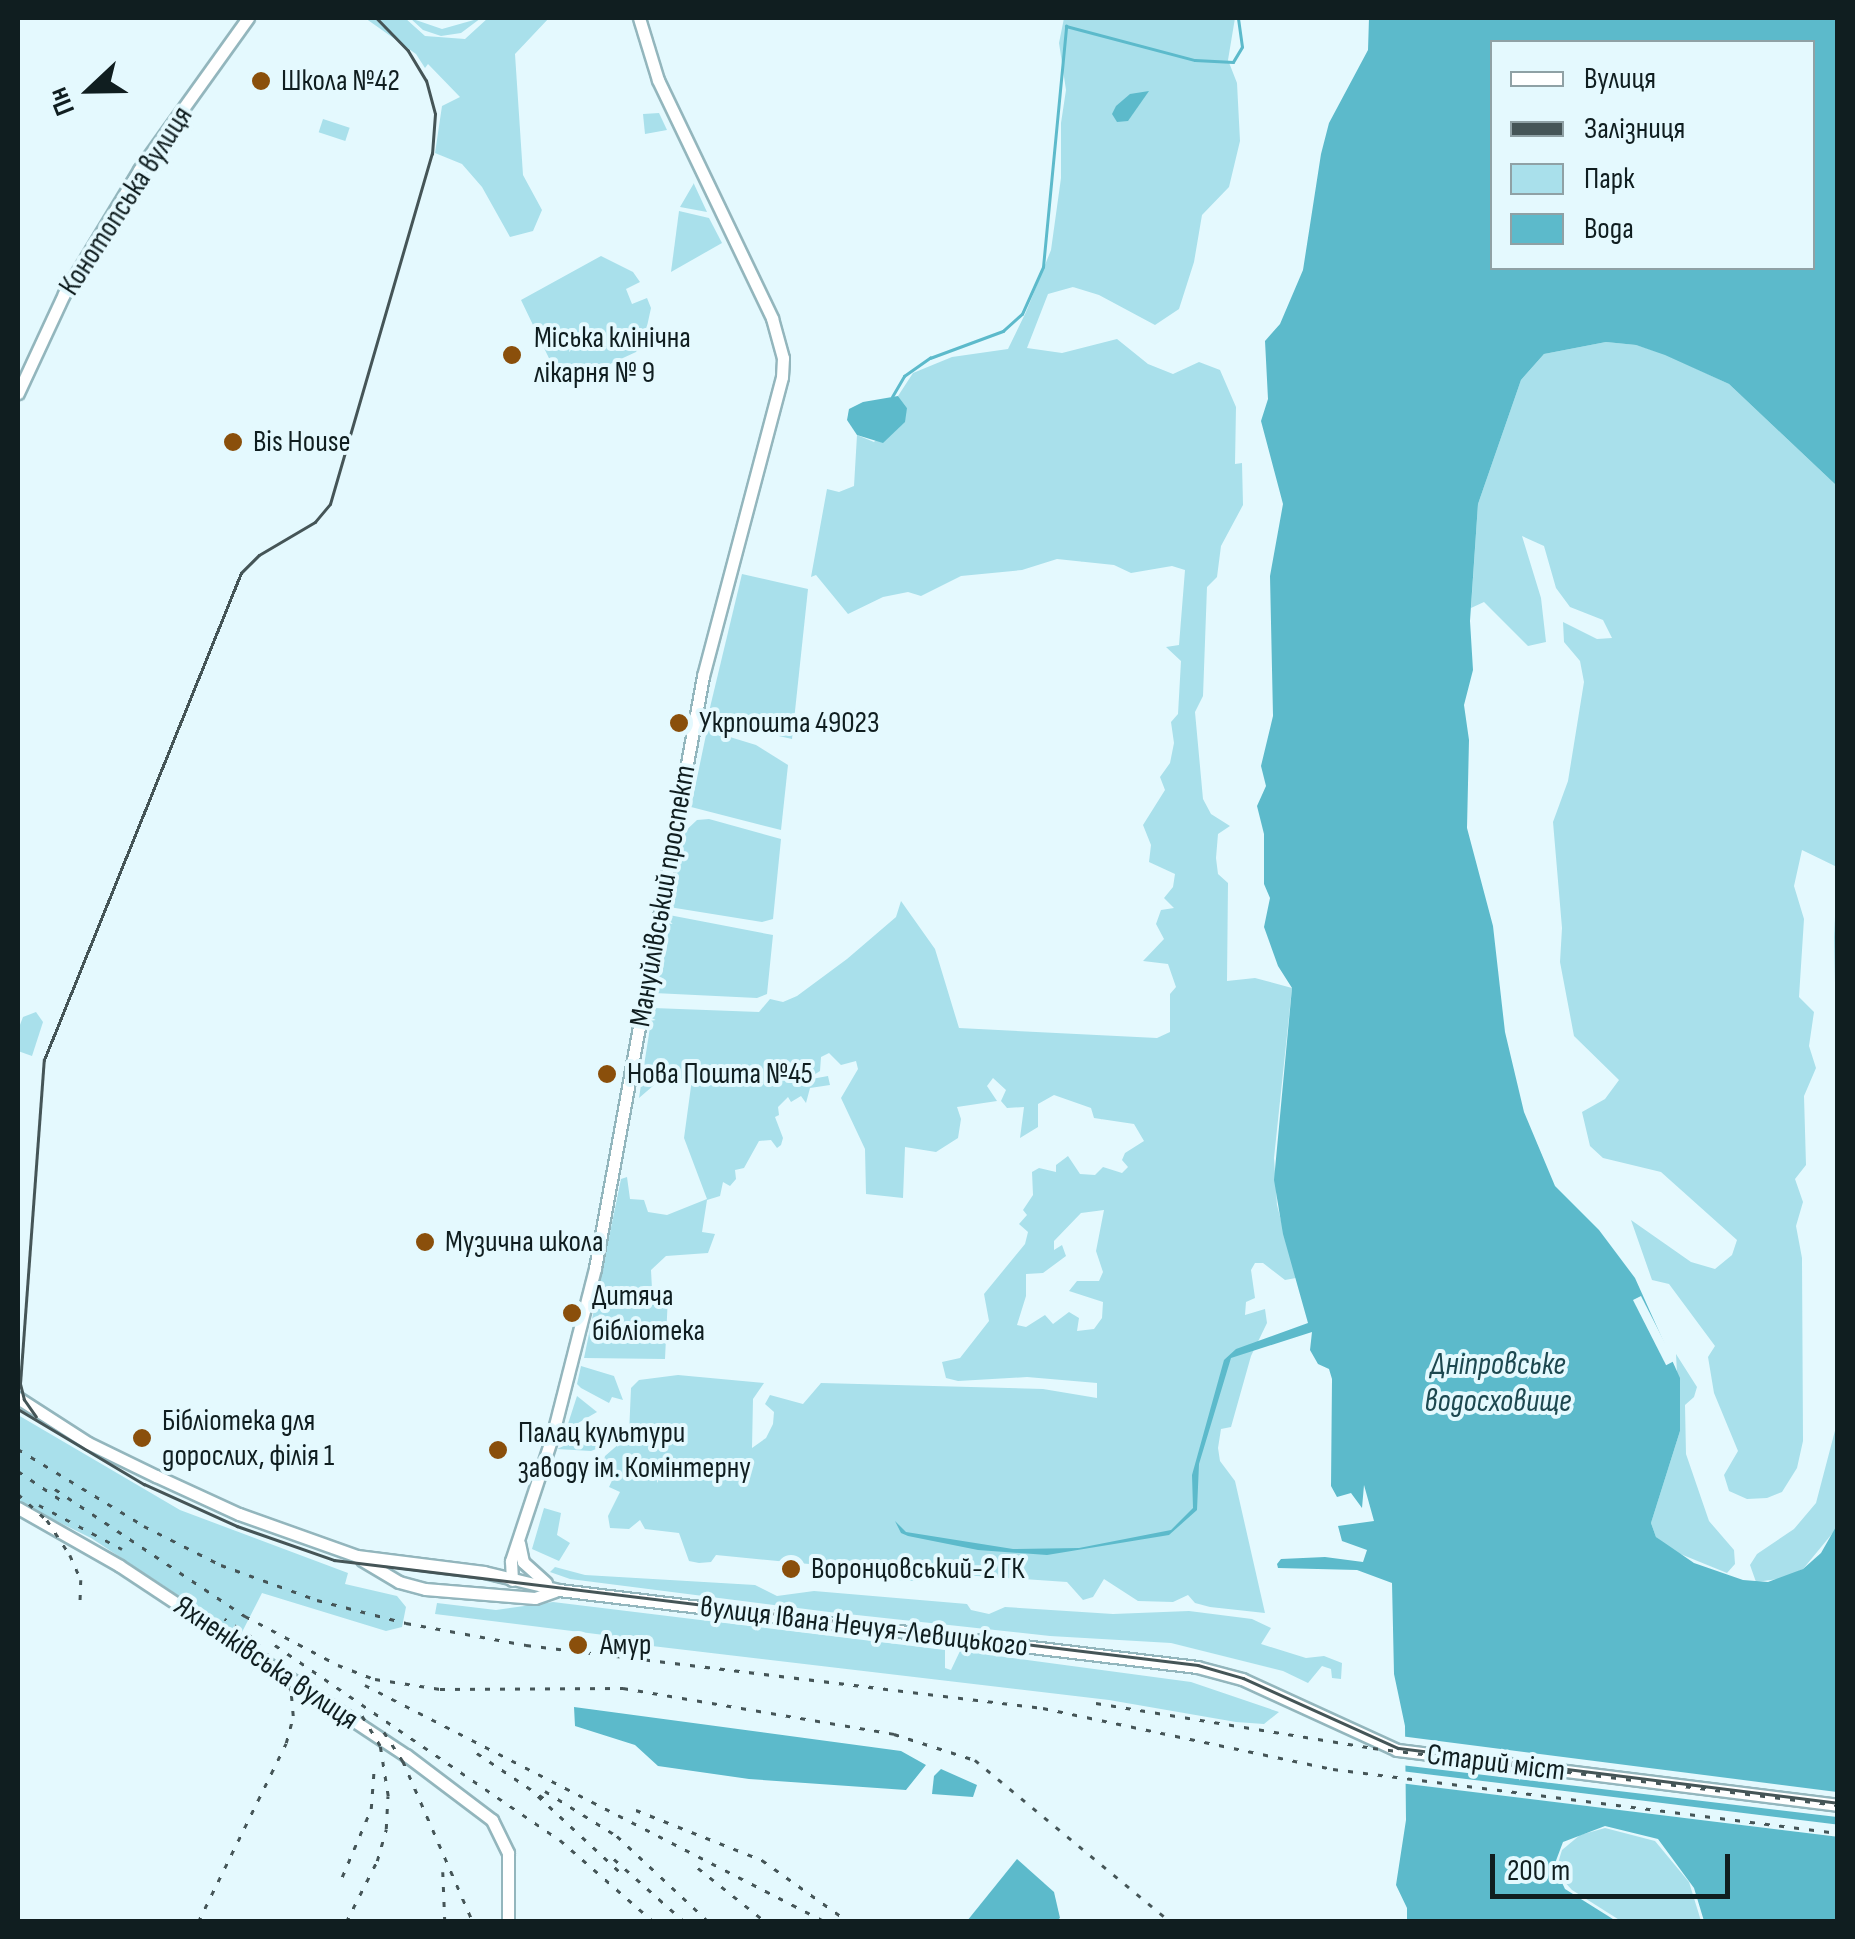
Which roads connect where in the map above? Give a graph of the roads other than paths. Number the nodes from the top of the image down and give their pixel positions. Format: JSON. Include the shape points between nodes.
{"nodes":[{"id":1,"x":248,"y":18,"type":"edge"},
{"id":2,"x":638,"y":18,"type":"edge"},
{"id":3,"x":18,"y":393,"type":"edge"},
{"id":4,"x":18,"y":1398,"type":"edge"},
{"id":5,"x":18,"y":1508,"type":"edge"},
{"id":6,"x":516,"y":1552,"type":"junction"},
{"id":7,"x":356,"y":1556,"type":"junction"},
{"id":8,"x":484,"y":1572,"type":"junction"},
{"id":9,"x":512,"y":1580,"type":"junction"},
{"id":10,"x":559,"y":1590,"type":"junction"},
{"id":11,"x":486,"y":1594,"type":"junction"},
{"id":12,"x":535,"y":1598,"type":"junction"},
{"id":13,"x":1170,"y":1664,"type":"joint"},
{"id":14,"x":1838,"y":1804,"type":"edge"},
{"id":15,"x":508,"y":1922,"type":"edge"}],
"edges":[{"from":1,"to":3,"type":"main road","name":"Конотопська вулиця","via":[[139,170],[64,294]]},
{"from":2,"to":6,"type":"main road","name":"Мануйлівський проспект","via":[[680,127],[772,318],[782,376],[703,676],[587,1305]]},
{"from":4,"to":7,"type":"main road","name":"вулиця Івана Нечуя-Левицького","via":[[132,1465],[239,1514]]},
{"from":5,"to":15,"type":"main road","name":"Яхненківська вулиця","via":[[120,1566],[406,1755],[492,1820],[508,1853]]},
{"from":6,"to":8,"type":"main road"},
{"from":6,"to":9,"type":"main road"},
{"from":6,"to":10,"type":"main road","via":[[528,1570]]},
{"from":7,"to":8,"type":"main road","name":"вулиця Івана Нечуя-Левицького"},
{"from":7,"to":11,"type":"main road","name":"вулиця Івана Нечуя-Левицького","via":[[410,1586]]},
{"from":8,"to":9,"type":"main road","name":"вулиця Івана Нечуя-Левицького"},
{"from":9,"to":10,"type":"main road","name":"вулиця Івана Нечуя-Левицького"},
{"from":9,"to":11,"type":"main road"},
{"from":9,"to":12,"type":"main road"},
{"from":10,"to":12,"type":"main road","name":"вулиця Івана Нечуя-Левицького"},
{"from":10,"to":13,"type":"main road","name":"вулиця Івана Нечуя-Левицького"},
{"from":11,"to":12,"type":"main road","name":"вулиця Івана Нечуя-Левицького"},
{"from":13,"to":14,"type":"main road","name":"Старий міст","via":[[1242,1680],[1397,1750]]}]}
